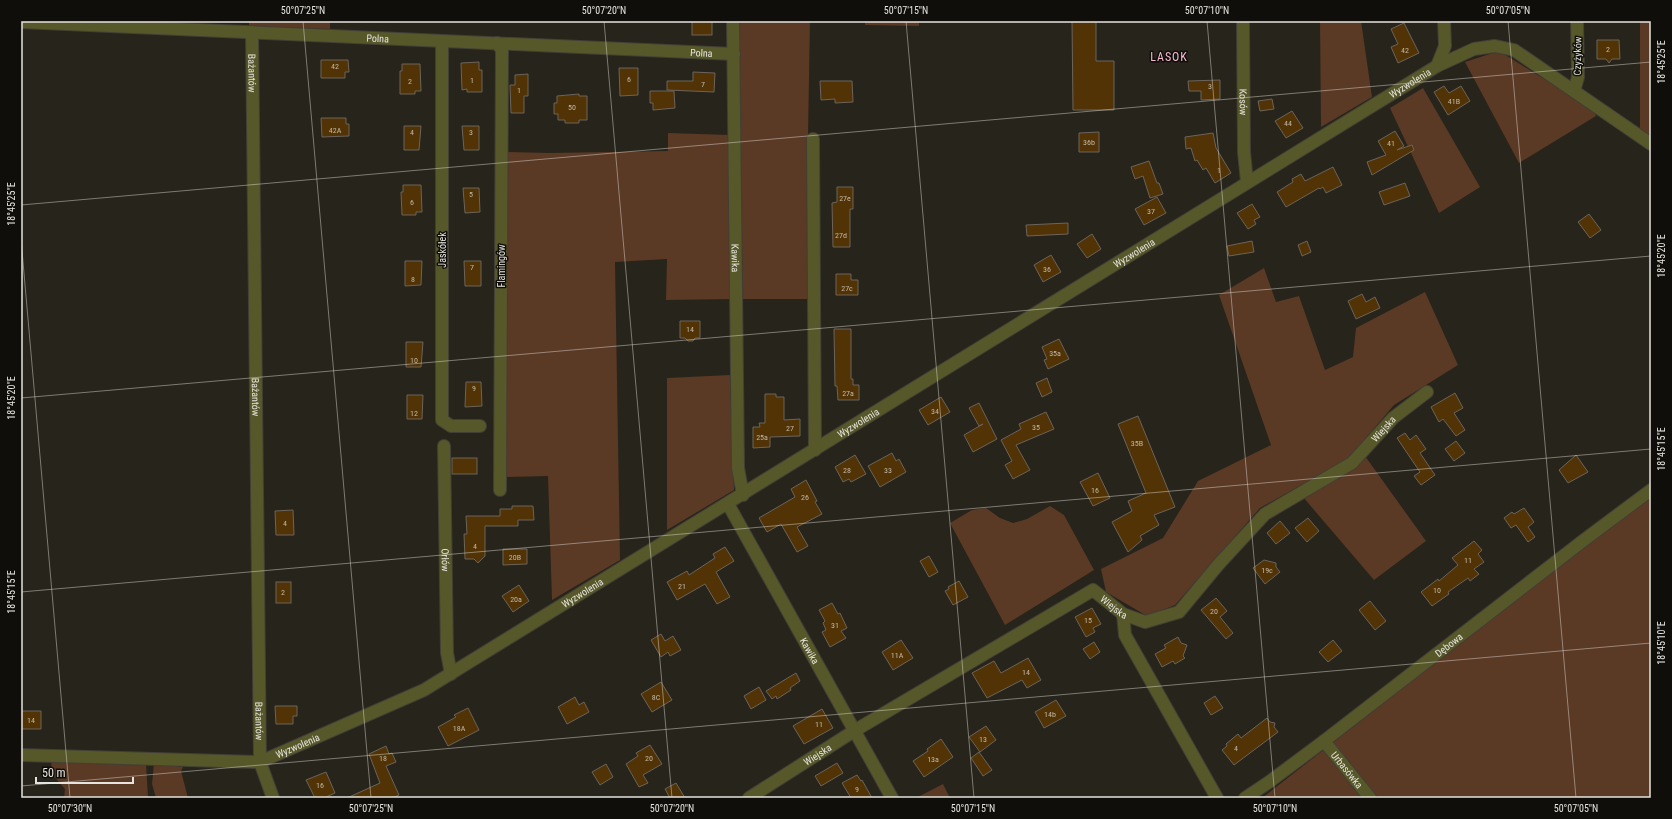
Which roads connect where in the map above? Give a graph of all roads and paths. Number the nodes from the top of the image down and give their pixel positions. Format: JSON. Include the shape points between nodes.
{"nodes":[{"id":1,"x":733,"y":21,"type":"edge"},
{"id":2,"x":1243,"y":21,"type":"edge"},
{"id":3,"x":1444,"y":21,"type":"edge"},
{"id":4,"x":1577,"y":21,"type":"edge"},
{"id":5,"x":21,"y":22,"type":"edge"},
{"id":6,"x":252,"y":32,"type":"junction"},
{"id":7,"x":442,"y":41,"type":"junction"},
{"id":8,"x":497,"y":44,"type":"junction"},
{"id":9,"x":734,"y":54,"type":"junction"},
{"id":10,"x":1437,"y":66,"type":"junction"},
{"id":11,"x":1574,"y":91,"type":"junction"},
{"id":12,"x":813,"y":139,"type":"dead end"},
{"id":13,"x":1651,"y":144,"type":"edge"},
{"id":14,"x":1247,"y":182,"type":"junction"},
{"id":15,"x":1427,"y":392,"type":"dead end"},
{"id":16,"x":480,"y":426,"type":"dead end"},
{"id":17,"x":444,"y":446,"type":"dead end"},
{"id":18,"x":815,"y":450,"type":"junction"},
{"id":19,"x":500,"y":490,"type":"dead end"},
{"id":20,"x":1651,"y":490,"type":"edge"},
{"id":21,"x":743,"y":494,"type":"junction"},
{"id":22,"x":728,"y":504,"type":"junction"},
{"id":23,"x":1123,"y":614,"type":"junction"},
{"id":24,"x":451,"y":674,"type":"junction"},
{"id":25,"x":854,"y":731,"type":"junction"},
{"id":26,"x":1324,"y":741,"type":"junction"},
{"id":27,"x":21,"y":754,"type":"edge"},
{"id":28,"x":260,"y":762,"type":"junction"},
{"id":29,"x":273,"y":798,"type":"edge"},
{"id":30,"x":749,"y":798,"type":"edge"},
{"id":31,"x":892,"y":798,"type":"edge"},
{"id":32,"x":1217,"y":798,"type":"edge"},
{"id":33,"x":1245,"y":798,"type":"edge"},
{"id":34,"x":1370,"y":798,"type":"edge"}],
"edges":[{"from":1,"to":9,"type":"street","name":"Kawika"},
{"from":2,"to":14,"type":"street","name":"Kosów","via":[[1244,152]]},
{"from":3,"to":10,"type":"street","via":[[1445,46]]},
{"from":4,"to":11,"type":"street","name":"Czyżyków","via":[[1578,77]]},
{"from":5,"to":6,"type":"street","name":"Polna"},
{"from":6,"to":7,"type":"street","name":"Polna"},
{"from":6,"to":28,"type":"street","name":"Bażantów"},
{"from":7,"to":8,"type":"street","name":"Polna"},
{"from":7,"to":16,"type":"street","name":"Jaskółek","via":[[442,420],[450,426]]},
{"from":8,"to":9,"type":"street","name":"Polna"},
{"from":8,"to":19,"type":"street","name":"Flamingów","via":[[502,50]]},
{"from":9,"to":21,"type":"street","name":"Kawika","via":[[738,468]]},
{"from":10,"to":11,"type":"street","name":"Wyzwolenia","via":[[1474,49],[1495,46],[1514,50]]},
{"from":10,"to":14,"type":"street","name":"Wyzwolenia"},
{"from":11,"to":13,"type":"street","name":"Wyzwolenia"},
{"from":12,"to":18,"type":"street"},
{"from":14,"to":18,"type":"street","name":"Wyzwolenia"},
{"from":15,"to":23,"type":"street","name":"Wiejska","via":[[1392,418],[1352,462],[1265,514],[1179,612],[1145,622]]},
{"from":17,"to":24,"type":"street","name":"Orłów","via":[[447,653]]},
{"from":18,"to":21,"type":"street","name":"Wyzwolenia"},
{"from":20,"to":26,"type":"street","name":"Dębowa"},
{"from":21,"to":22,"type":"street","name":"Wyzwolenia"},
{"from":22,"to":24,"type":"street","name":"Wyzwolenia"},
{"from":22,"to":25,"type":"street","name":"Kawika"},
{"from":23,"to":25,"type":"street","name":"Wiejska","via":[[1093,590]]},
{"from":23,"to":32,"type":"street","via":[[1125,635]]},
{"from":24,"to":28,"type":"street","name":"Wyzwolenia","via":[[424,690]]},
{"from":25,"to":30,"type":"street","name":"Wiejska"},
{"from":25,"to":31,"type":"street","name":"Kawika"},
{"from":26,"to":33,"type":"street","name":"Dębowa"},
{"from":26,"to":34,"type":"street","name":"Urbasówka"},
{"from":27,"to":28,"type":"street","name":"Wyzwolenia"},
{"from":28,"to":29,"type":"street"}]}
